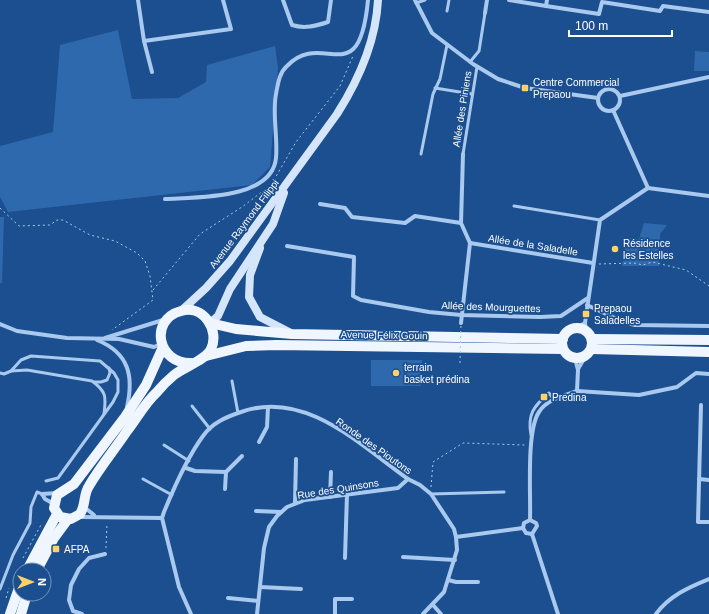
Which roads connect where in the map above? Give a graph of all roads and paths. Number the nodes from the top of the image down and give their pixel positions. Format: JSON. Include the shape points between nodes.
{"nodes":[{"id":1,"x":138,"y":0,"type":"edge"},
{"id":2,"x":223,"y":0,"type":"edge"},
{"id":3,"x":283,"y":0,"type":"edge"},
{"id":4,"x":331,"y":0,"type":"edge"},
{"id":5,"x":368,"y":0,"type":"edge"},
{"id":6,"x":425,"y":0,"type":"edge"},
{"id":7,"x":449,"y":0,"type":"edge"},
{"id":8,"x":487,"y":0,"type":"edge"},
{"id":9,"x":509,"y":0,"type":"edge"},
{"id":10,"x":547,"y":0,"type":"edge"},
{"id":11,"x":378,"y":1,"type":"edge"},
{"id":12,"x":416,"y":2,"type":"edge"},
{"id":13,"x":546,"y":6,"type":"junction"},
{"id":14,"x":447,"y":11,"type":"dead end"},
{"id":15,"x":709,"y":12,"type":"edge"},
{"id":16,"x":485,"y":14,"type":"joint"},
{"id":17,"x":144,"y":41,"type":"junction"},
{"id":18,"x":447,"y":45,"type":"junction"},
{"id":19,"x":470,"y":62,"type":"junction"},
{"id":20,"x":477,"y":67,"type":"junction"},
{"id":21,"x":152,"y":72,"type":"dead end"},
{"id":22,"x":709,"y":77,"type":"edge"},
{"id":23,"x":435,"y":88,"type":"junction"},
{"id":24,"x":472,"y":94,"type":"junction"},
{"id":25,"x":620,"y":96,"type":"junction"},
{"id":26,"x":598,"y":98,"type":"junction"},
{"id":27,"x":613,"y":110,"type":"junction"},
{"id":28,"x":421,"y":154,"type":"dead end"},
{"id":29,"x":463,"y":154,"type":"joint"},
{"id":30,"x":289,"y":182,"type":"junction"},
{"id":31,"x":648,"y":188,"type":"junction"},
{"id":32,"x":709,"y":196,"type":"edge"},
{"id":33,"x":165,"y":199,"type":"dead end"},
{"id":34,"x":320,"y":204,"type":"dead end"},
{"id":35,"x":514,"y":206,"type":"dead end"},
{"id":36,"x":0,"y":208,"type":"edge"},
{"id":37,"x":600,"y":220,"type":"junction"},
{"id":38,"x":460,"y":223,"type":"junction"},
{"id":39,"x":264,"y":238,"type":"junction"},
{"id":40,"x":470,"y":243,"type":"junction"},
{"id":41,"x":287,"y":246,"type":"dead end"},
{"id":42,"x":593,"y":263,"type":"junction"},
{"id":43,"x":709,"y":286,"type":"edge"},
{"id":44,"x":588,"y":298,"type":"junction"},
{"id":45,"x":587,"y":305,"type":"junction"},
{"id":46,"x":181,"y":310,"type":"junction"},
{"id":47,"x":461,"y":315,"type":"junction"},
{"id":48,"x":167,"y":319,"type":"junction"},
{"id":49,"x":210,"y":323,"type":"junction"},
{"id":50,"x":460,"y":323,"type":"joint"},
{"id":51,"x":0,"y":324,"type":"edge"},
{"id":52,"x":709,"y":326,"type":"edge"},
{"id":53,"x":292,"y":334,"type":"junction"},
{"id":54,"x":113,"y":336,"type":"junction"},
{"id":55,"x":95,"y":340,"type":"junction"},
{"id":56,"x":709,"y":340,"type":"edge"},
{"id":57,"x":585,"y":341,"type":"junction"},
{"id":58,"x":563,"y":344,"type":"junction"},
{"id":59,"x":162,"y":345,"type":"junction"},
{"id":60,"x":709,"y":352,"type":"edge"},
{"id":61,"x":206,"y":356,"type":"junction"},
{"id":62,"x":192,"y":363,"type":"junction"},
{"id":63,"x":460,"y":363,"type":"dead end"},
{"id":64,"x":108,"y":367,"type":"junction"},
{"id":65,"x":578,"y":370,"type":"junction"},
{"id":66,"x":11,"y":371,"type":"junction"},
{"id":67,"x":0,"y":373,"type":"edge"},
{"id":68,"x":709,"y":374,"type":"edge"},
{"id":69,"x":92,"y":381,"type":"junction"},
{"id":70,"x":232,"y":381,"type":"dead end"},
{"id":71,"x":577,"y":391,"type":"junction"},
{"id":72,"x":554,"y":400,"type":"junction"},
{"id":73,"x":701,"y":405,"type":"dead end"},
{"id":74,"x":192,"y":406,"type":"dead end"},
{"id":75,"x":268,"y":407,"type":"junction"},
{"id":76,"x":238,"y":413,"type":"junction"},
{"id":77,"x":103,"y":415,"type":"junction"},
{"id":78,"x":125,"y":417,"type":"junction"},
{"id":79,"x":210,"y":429,"type":"junction"},
{"id":80,"x":532,"y":441,"type":"junction"},
{"id":81,"x":259,"y":442,"type":"dead end"},
{"id":82,"x":164,"y":445,"type":"dead end"},
{"id":83,"x":532,"y":446,"type":"junction"},
{"id":84,"x":242,"y":456,"type":"dead end"},
{"id":85,"x":296,"y":459,"type":"dead end"},
{"id":86,"x":189,"y":461,"type":"junction"},
{"id":87,"x":186,"y":468,"type":"junction"},
{"id":88,"x":226,"y":472,"type":"junction"},
{"id":89,"x":331,"y":472,"type":"dead end"},
{"id":90,"x":143,"y":479,"type":"dead end"},
{"id":91,"x":408,"y":479,"type":"junction"},
{"id":92,"x":699,"y":479,"type":"junction"},
{"id":93,"x":709,"y":480,"type":"edge"},
{"id":94,"x":46,"y":481,"type":"dead end"},
{"id":95,"x":225,"y":489,"type":"dead end"},
{"id":96,"x":63,"y":491,"type":"junction"},
{"id":97,"x":504,"y":492,"type":"dead end"},
{"id":98,"x":42,"y":494,"type":"junction"},
{"id":99,"x":347,"y":494,"type":"junction"},
{"id":100,"x":431,"y":494,"type":"junction"},
{"id":101,"x":172,"y":495,"type":"junction"},
{"id":102,"x":330,"y":497,"type":"junction"},
{"id":103,"x":83,"y":503,"type":"junction"},
{"id":104,"x":294,"y":503,"type":"junction"},
{"id":105,"x":55,"y":509,"type":"junction"},
{"id":106,"x":256,"y":511,"type":"dead end"},
{"id":107,"x":281,"y":512,"type":"junction"},
{"id":108,"x":94,"y":516,"type":"junction"},
{"id":109,"x":72,"y":518,"type":"junction"},
{"id":110,"x":162,"y":518,"type":"junction"},
{"id":111,"x":44,"y":520,"type":"dead end"},
{"id":112,"x":107,"y":520,"type":"dead end"},
{"id":113,"x":530,"y":520,"type":"junction"},
{"id":114,"x":709,"y":522,"type":"edge"},
{"id":115,"x":523,"y":528,"type":"junction"},
{"id":116,"x":532,"y":534,"type":"junction"},
{"id":117,"x":456,"y":537,"type":"junction"},
{"id":118,"x":105,"y":554,"type":"joint"},
{"id":119,"x":403,"y":557,"type":"dead end"},
{"id":120,"x":345,"y":558,"type":"dead end"},
{"id":121,"x":22,"y":560,"type":"dead end"},
{"id":122,"x":455,"y":560,"type":"junction"},
{"id":123,"x":27,"y":562,"type":"edge"},
{"id":124,"x":41,"y":562,"type":"edge"},
{"id":125,"x":709,"y":579,"type":"edge"},
{"id":126,"x":448,"y":580,"type":"junction"},
{"id":127,"x":478,"y":582,"type":"dead end"},
{"id":128,"x":260,"y":588,"type":"junction"},
{"id":129,"x":0,"y":589,"type":"edge"},
{"id":130,"x":301,"y":589,"type":"dead end"},
{"id":131,"x":228,"y":598,"type":"dead end"},
{"id":132,"x":352,"y":599,"type":"dead end"},
{"id":133,"x":258,"y":601,"type":"junction"},
{"id":134,"x":13,"y":602,"type":"edge"},
{"id":135,"x":25,"y":602,"type":"edge"},
{"id":136,"x":433,"y":605,"type":"junction"},
{"id":137,"x":10,"y":614,"type":"edge"},
{"id":138,"x":21,"y":614,"type":"edge"},
{"id":139,"x":82,"y":614,"type":"edge"},
{"id":140,"x":190,"y":614,"type":"edge"},
{"id":141,"x":257,"y":614,"type":"edge"},
{"id":142,"x":335,"y":614,"type":"edge"},
{"id":143,"x":423,"y":614,"type":"edge"},
{"id":144,"x":441,"y":614,"type":"edge"},
{"id":145,"x":558,"y":614,"type":"edge"},
{"id":146,"x":656,"y":614,"type":"edge"}],
"edges":[{"from":1,"to":17,"type":"street"},
{"from":2,"to":17,"type":"street","via":[[231,29]]},
{"from":3,"to":4,"type":"street","via":[[292,25],[299,28],[328,22]]},
{"from":5,"to":33,"type":"street","via":[[365,25],[358,45],[350,53],[298,55],[285,67],[279,78],[275,99],[276,160],[268,176],[252,188],[227,194]]},
{"from":6,"to":12,"type":"lane"},
{"from":7,"to":14,"type":"lane"},
{"from":8,"to":16,"type":"street"},
{"from":9,"to":13,"type":"street"},
{"from":10,"to":13,"type":"street"},
{"from":11,"to":30,"type":"main road","name":"Avenue Raymond Filippi","via":[[362,65],[350,93]]},
{"from":12,"to":18,"type":"street","via":[[432,33]]},
{"from":13,"to":15,"type":"street","via":[[599,14],[602,2],[660,11],[663,6]]},
{"from":16,"to":19,"type":"lane","via":[[479,51]]},
{"from":17,"to":21,"type":"street"},
{"from":18,"to":19,"type":"street"},
{"from":18,"to":23,"type":"lane","via":[[440,79]]},
{"from":19,"to":20,"type":"street"},
{"from":20,"to":24,"type":"lane","name":"Allée des Piniens"},
{"from":20,"to":26,"type":"street","via":[[498,79],[525,88]]},
{"from":22,"to":25,"type":"street"},
{"from":23,"to":24,"type":"lane"},
{"from":23,"to":28,"type":"lane"},
{"from":24,"to":29,"type":"lane","name":"Allée des Piniens"},
{"from":25,"to":26,"type":"street","via":[[615,90],[608,88],[601,91]]},
{"from":25,"to":27,"type":"street","via":[[620,103]]},
{"from":26,"to":27,"type":"street","via":[[603,110]]},
{"from":27,"to":31,"type":"street"},
{"from":29,"to":38,"type":"street"},
{"from":30,"to":39,"type":"main road","name":"Avenue Raymond Filippi","via":[[273,224]]},
{"from":30,"to":46,"type":"main road","name":"Avenue Raymond Filippi","via":[[230,261],[206,288]]},
{"from":31,"to":32,"type":"street"},
{"from":31,"to":37,"type":"street"},
{"from":34,"to":38,"type":"street","via":[[345,208],[352,217],[405,223],[415,216]]},
{"from":35,"to":37,"type":"lane"},
{"from":36,"to":54,"type":"path","via":[[19,226],[50,225],[57,220],[63,220],[90,235],[115,242],[137,253],[145,261],[153,300],[112,329]]},
{"from":37,"to":42,"type":"street"},
{"from":38,"to":40,"type":"street"},
{"from":39,"to":49,"type":"main road","name":"Avenue Raymond Filippi","via":[[230,289],[218,316]]},
{"from":39,"to":53,"type":"main road","name":"Avenue Raymond Filippi","via":[[250,275],[249,298],[260,317]]},
{"from":40,"to":42,"type":"street","name":"Allée de la Saladelle"},
{"from":40,"to":47,"type":"street"},
{"from":41,"to":47,"type":"street","name":"Allée des Mourguettes","via":[[354,257],[353,296],[362,300]]},
{"from":42,"to":43,"type":"path","via":[[643,265],[652,262],[686,270]]},
{"from":42,"to":44,"type":"street"},
{"from":44,"to":45,"type":"street"},
{"from":44,"to":47,"type":"street","name":"Allée des Mourguettes","via":[[561,316]]},
{"from":45,"to":52,"type":"street","via":[[635,325]]},
{"from":45,"to":57,"type":"street"},
{"from":46,"to":48,"type":"main road"},
{"from":46,"to":49,"type":"main road","name":"Avenue Félix Gouin","via":[[196,311]]},
{"from":47,"to":50,"type":"street"},
{"from":48,"to":54,"type":"street"},
{"from":48,"to":59,"type":"main road","via":[[162,327]]},
{"from":49,"to":53,"type":"main road","name":"Avenue Félix Gouin","via":[[236,329]]},
{"from":49,"to":61,"type":"main road","via":[[214,340]]},
{"from":50,"to":63,"type":"path","bridge":true},
{"from":51,"to":55,"type":"street","via":[[17,331]]},
{"from":53,"to":58,"type":"main road","name":"Avenue Félix Gouin"},
{"from":54,"to":55,"type":"street"},
{"from":55,"to":59,"type":"street","via":[[119,339],[154,346]]},
{"from":55,"to":78,"type":"street","via":[[120,354],[129,373],[131,385]]},
{"from":56,"to":57,"type":"main road"},
{"from":57,"to":58,"type":"main road","via":[[566,353]]},
{"from":57,"to":58,"type":"main road","via":[[568,331]]},
{"from":57,"to":60,"type":"main road"},
{"from":57,"to":65,"type":"street"},
{"from":57,"to":65,"type":"street"},
{"from":58,"to":61,"type":"main road","name":"Avenue Félix Gouin","via":[[246,346]]},
{"from":59,"to":62,"type":"main road","via":[[173,359]]},
{"from":59,"to":78,"type":"main road","via":[[146,385]]},
{"from":61,"to":62,"type":"main road","name":"Avenue Félix Gouin"},
{"from":62,"to":103,"type":"main road","name":"Avenue Félix Gouin","via":[[174,375],[152,396],[88,487]]},
{"from":64,"to":66,"type":"lane","via":[[100,361],[31,356],[21,360]]},
{"from":64,"to":69,"type":"lane","via":[[110,373],[107,380]]},
{"from":64,"to":77,"type":"lane","via":[[118,380],[118,392]]},
{"from":65,"to":71,"type":"street"},
{"from":66,"to":67,"type":"lane"},
{"from":66,"to":69,"type":"lane","via":[[27,370]]},
{"from":68,"to":71,"type":"street","via":[[696,373],[677,387],[639,395]]},
{"from":69,"to":77,"type":"lane","via":[[100,387],[106,397]]},
{"from":70,"to":76,"type":"lane"},
{"from":71,"to":72,"type":"street"},
{"from":72,"to":80,"type":"street","via":[[539,412]]},
{"from":72,"to":80,"type":"lane","via":[[549,393],[533,410],[529,422]]},
{"from":73,"to":92,"type":"street"},
{"from":74,"to":79,"type":"lane"},
{"from":75,"to":76,"type":"street","name":"Ronde des Pioutons"},
{"from":75,"to":81,"type":"street","via":[[267,427]]},
{"from":75,"to":91,"type":"street","name":"Ronde des Pioutons","via":[[298,409],[312,415],[340,430]]},
{"from":76,"to":79,"type":"street","name":"Ronde des Pioutons"},
{"from":77,"to":94,"type":"lane","via":[[58,478]]},
{"from":78,"to":96,"type":"main road","via":[[74,484]]},
{"from":79,"to":86,"type":"street","name":"Ronde des Pioutons","via":[[203,436]]},
{"from":80,"to":83,"type":"street"},
{"from":82,"to":86,"type":"lane"},
{"from":83,"to":100,"type":"path","via":[[463,443],[432,462]]},
{"from":83,"to":113,"type":"street"},
{"from":84,"to":88,"type":"street"},
{"from":85,"to":104,"type":"street"},
{"from":86,"to":87,"type":"street","name":"Ronde des Pioutons"},
{"from":87,"to":88,"type":"street","via":[[195,471]]},
{"from":87,"to":101,"type":"street","name":"Ronde des Pioutons"},
{"from":88,"to":95,"type":"street"},
{"from":89,"to":102,"type":"street"},
{"from":90,"to":101,"type":"lane"},
{"from":91,"to":99,"type":"street","name":"Rue des Quinsons","via":[[398,488]]},
{"from":91,"to":100,"type":"street","name":"Ronde des Pioutons","via":[[420,484]]},
{"from":92,"to":93,"type":"street"},
{"from":92,"to":114,"type":"street","via":[[698,522]]},
{"from":96,"to":98,"type":"street"},
{"from":96,"to":103,"type":"main road","via":[[75,491]]},
{"from":96,"to":105,"type":"main road"},
{"from":97,"to":100,"type":"lane"},
{"from":98,"to":105,"type":"street"},
{"from":98,"to":129,"type":"lane","via":[[38,492],[31,507],[30,523],[13,555]]},
{"from":99,"to":102,"type":"street","name":"Rue des Quinsons"},
{"from":99,"to":120,"type":"street"},
{"from":100,"to":117,"type":"street","name":"Ronde des Pioutons","via":[[454,529]]},
{"from":101,"to":110,"type":"street","name":"Ronde des Pioutons"},
{"from":102,"to":104,"type":"street","name":"Rue des Quinsons"},
{"from":103,"to":108,"type":"street"},
{"from":103,"to":109,"type":"main road","name":"Avenue Félix Gouin"},
{"from":104,"to":107,"type":"street","name":"Rue des Quinsons"},
{"from":105,"to":109,"type":"main road"},
{"from":105,"to":123,"type":"main road"},
{"from":106,"to":107,"type":"street"},
{"from":107,"to":128,"type":"street","name":"Rue des Quinsons","via":[[269,527]]},
{"from":108,"to":109,"type":"street"},
{"from":108,"to":110,"type":"street"},
{"from":109,"to":124,"type":"main road","name":"Avenue Félix Gouin","via":[[54,538]]},
{"from":110,"to":140,"type":"street","via":[[179,587]]},
{"from":111,"to":121,"type":"path"},
{"from":112,"to":118,"type":"path"},
{"from":113,"to":115,"type":"street"},
{"from":113,"to":116,"type":"street","via":[[537,526]]},
{"from":115,"to":116,"type":"street","via":[[526,533]]},
{"from":115,"to":117,"type":"street"},
{"from":116,"to":145,"type":"street"},
{"from":117,"to":122,"type":"street","name":"Ronde des Pioutons"},
{"from":118,"to":139,"type":"street","via":[[89,558],[79,569],[71,585],[69,600],[73,611]]},
{"from":119,"to":122,"type":"street"},
{"from":122,"to":126,"type":"street","name":"Ronde des Pioutons"},
{"from":125,"to":146,"type":"street","via":[[674,596]]},
{"from":126,"to":127,"type":"street"},
{"from":126,"to":136,"type":"street","name":"Ronde des Pioutons","via":[[444,592]]},
{"from":128,"to":130,"type":"street"},
{"from":128,"to":133,"type":"street","name":"Rue des Quinsons"},
{"from":131,"to":133,"type":"street"},
{"from":132,"to":142,"type":"street","via":[[335,599]]},
{"from":133,"to":141,"type":"street","name":"Rue des Quinsons"},
{"from":134,"to":137,"type":"main road"},
{"from":135,"to":138,"type":"main road"},
{"from":136,"to":143,"type":"street","name":"Ronde des Pioutons"},
{"from":136,"to":144,"type":"street"}]}
